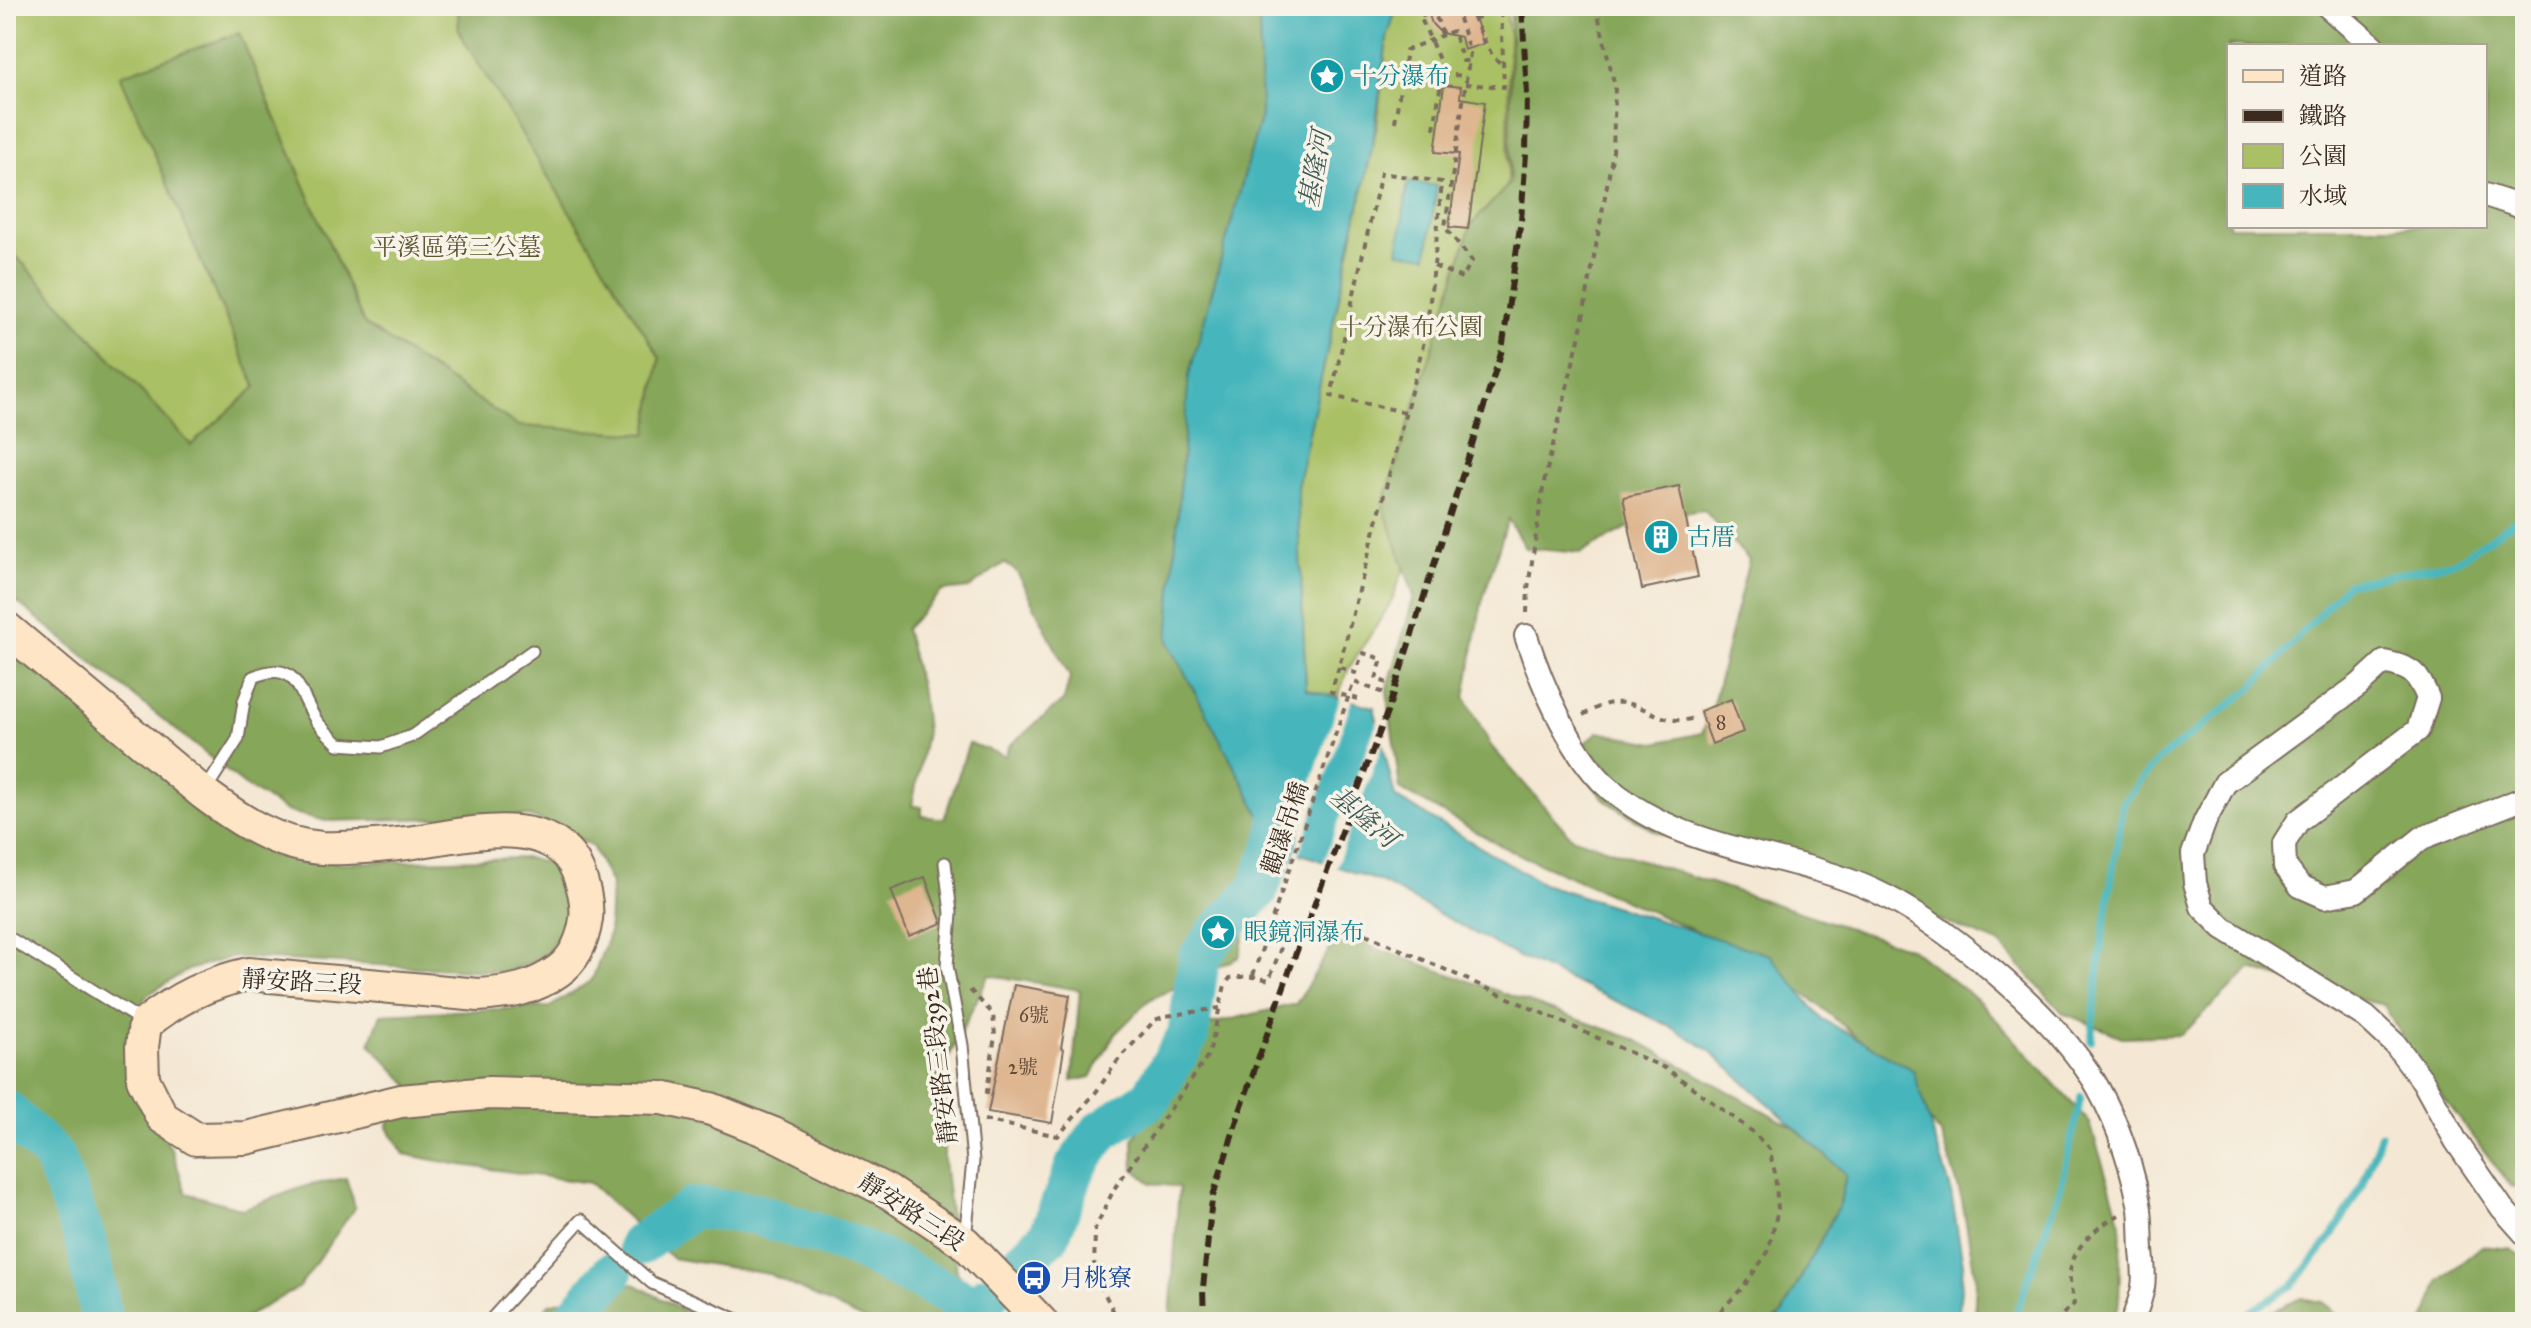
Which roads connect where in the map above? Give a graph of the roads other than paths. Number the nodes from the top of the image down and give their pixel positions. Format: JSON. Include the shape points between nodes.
{"nodes":[{"id":1,"x":2327,"y":6,"type":"edge"},
{"id":2,"x":2371,"y":44,"type":"edge"},
{"id":3,"x":2487,"y":196,"type":"edge"},
{"id":4,"x":2525,"y":208,"type":"edge"},
{"id":5,"x":6,"y":628,"type":"edge"},
{"id":6,"x":1526,"y":636,"type":"road end"},
{"id":7,"x":532,"y":651,"type":"dead end"},
{"id":8,"x":203,"y":793,"type":"junction"},
{"id":9,"x":2525,"y":798,"type":"edge"},
{"id":10,"x":945,"y":863,"type":"dead end"},
{"id":11,"x":6,"y":936,"type":"edge"},
{"id":12,"x":145,"y":1024,"type":"junction"},
{"id":13,"x":2525,"y":1234,"type":"edge"},
{"id":14,"x":965,"y":1243,"type":"junction"},
{"id":15,"x":489,"y":1322,"type":"edge"},
{"id":16,"x":742,"y":1322,"type":"edge"},
{"id":17,"x":1041,"y":1322,"type":"edge"},
{"id":18,"x":2132,"y":1322,"type":"edge"}],
"edges":[{"from":1,"to":2,"type":"street"},
{"from":3,"to":4,"type":"street"},
{"from":5,"to":8,"type":"main road","name":"靜安路三段"},
{"from":6,"to":18,"type":"street","via":[[1564,725],[1608,788],[1690,836],[1874,890],[1930,923],[2042,1016],[2088,1072],[2117,1126],[2140,1204],[2144,1286]]},
{"from":7,"to":8,"type":"lane","via":[[412,736],[381,747],[338,744],[318,723],[299,683],[284,672],[253,677],[238,739]]},
{"from":8,"to":12,"type":"main road","name":"靜安路三段","via":[[236,818],[280,840],[322,848],[406,843],[489,830],[536,836],[560,847],[575,866],[586,892],[586,920],[569,963],[513,993],[479,995],[248,974],[190,992]]},
{"from":9,"to":13,"type":"street","via":[[2422,838],[2356,891],[2325,897],[2300,886],[2285,866],[2284,843],[2298,821],[2418,730],[2428,698],[2419,678],[2407,667],[2384,662],[2225,783],[2193,854],[2202,907],[2223,928],[2366,1017],[2395,1044],[2423,1081],[2456,1141]]},
{"from":10,"to":14,"type":"lane","name":"靜安路三段392巷","via":[[951,913],[947,966],[962,1045],[973,1161]]},
{"from":11,"to":12,"type":"lane"},
{"from":12,"to":14,"type":"main road","name":"靜安路三段","via":[[143,1079],[162,1117],[196,1139],[246,1138],[401,1101],[489,1093],[662,1098],[711,1109],[774,1134],[887,1191]]},
{"from":14,"to":17,"type":"main road","name":"靜安路三段"},
{"from":15,"to":16,"type":"lane","via":[[581,1220],[652,1283]]}]}
